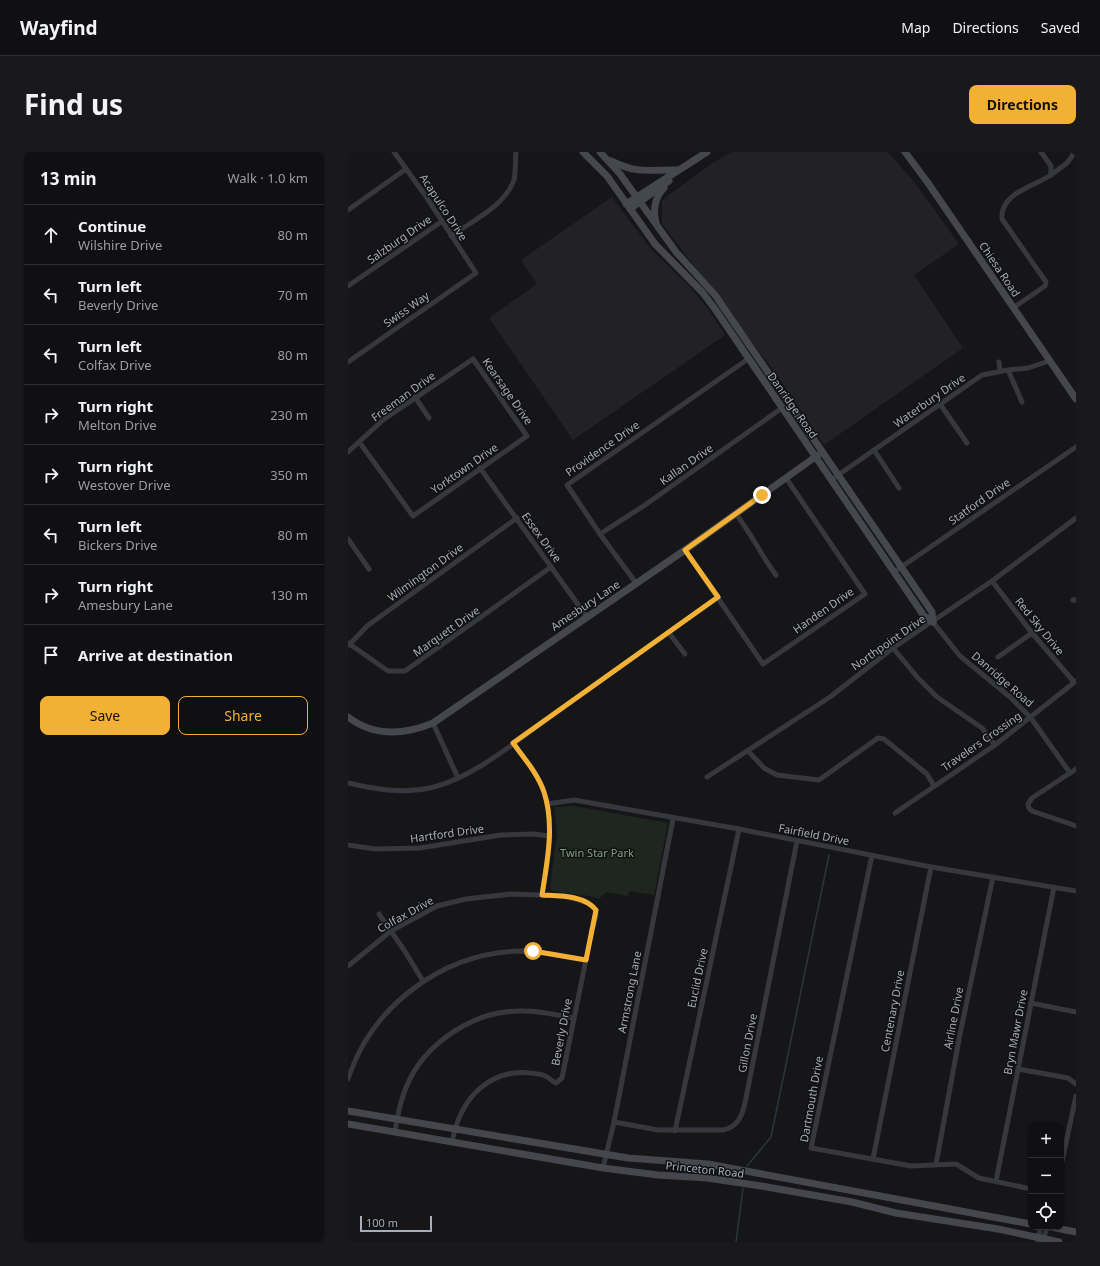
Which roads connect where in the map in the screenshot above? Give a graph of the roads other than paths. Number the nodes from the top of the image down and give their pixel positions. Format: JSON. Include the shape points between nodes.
{"nodes":[{"id":1,"x":394,"y":152,"type":"edge"},
{"id":2,"x":516,"y":152,"type":"edge"},
{"id":3,"x":583,"y":152,"type":"edge"},
{"id":4,"x":600,"y":152,"type":"edge"},
{"id":5,"x":707,"y":152,"type":"edge"},
{"id":6,"x":904,"y":152,"type":"edge"},
{"id":7,"x":1041,"y":152,"type":"edge"},
{"id":8,"x":1075,"y":152,"type":"edge"},
{"id":9,"x":608,"y":159,"type":"junction"},
{"id":10,"x":691,"y":163,"type":"junction"},
{"id":11,"x":406,"y":169,"type":"junction"},
{"id":12,"x":678,"y":170,"type":"junction"},
{"id":13,"x":1052,"y":175,"type":"junction"},
{"id":14,"x":673,"y":179,"type":"junction"},
{"id":15,"x":638,"y":200,"type":"junction"},
{"id":16,"x":628,"y":207,"type":"junction"},
{"id":17,"x":348,"y":210,"type":"edge"},
{"id":18,"x":650,"y":217,"type":"junction"},
{"id":19,"x":441,"y":222,"type":"junction"},
{"id":20,"x":657,"y":227,"type":"junction"},
{"id":21,"x":645,"y":231,"type":"junction"},
{"id":22,"x":451,"y":236,"type":"junction"},
{"id":23,"x":651,"y":240,"type":"junction"},
{"id":24,"x":676,"y":252,"type":"junction"},
{"id":25,"x":476,"y":273,"type":"joint"},
{"id":26,"x":348,"y":286,"type":"edge"},
{"id":27,"x":1013,"y":308,"type":"junction"},
{"id":28,"x":473,"y":359,"type":"joint"},
{"id":29,"x":748,"y":359,"type":"junction"},
{"id":30,"x":1049,"y":361,"type":"junction"},
{"id":31,"x":348,"y":362,"type":"edge"},
{"id":32,"x":999,"y":362,"type":"dead end"},
{"id":33,"x":1008,"y":370,"type":"junction"},
{"id":34,"x":1000,"y":371,"type":"junction"},
{"id":35,"x":415,"y":397,"type":"junction"},
{"id":36,"x":1076,"y":400,"type":"edge"},
{"id":37,"x":1022,"y":402,"type":"dead end"},
{"id":38,"x":940,"y":404,"type":"junction"},
{"id":39,"x":782,"y":408,"type":"junction"},
{"id":40,"x":429,"y":418,"type":"dead end"},
{"id":41,"x":527,"y":436,"type":"joint"},
{"id":42,"x":967,"y":442,"type":"dead end"},
{"id":43,"x":360,"y":443,"type":"junction"},
{"id":44,"x":1076,"y":446,"type":"edge"},
{"id":45,"x":874,"y":450,"type":"junction"},
{"id":46,"x":348,"y":452,"type":"edge"},
{"id":47,"x":822,"y":452,"type":"junction"},
{"id":48,"x":816,"y":457,"type":"junction"},
{"id":49,"x":480,"y":468,"type":"junction"},
{"id":50,"x":838,"y":475,"type":"junction"},
{"id":51,"x":786,"y":478,"type":"junction"},
{"id":52,"x":831,"y":480,"type":"junction"},
{"id":53,"x":899,"y":488,"type":"dead end"},
{"id":54,"x":736,"y":514,"type":"junction"},
{"id":55,"x":517,"y":518,"type":"junction"},
{"id":56,"x":1076,"y":518,"type":"edge"},
{"id":57,"x":600,"y":534,"type":"junction"},
{"id":58,"x":348,"y":539,"type":"edge"},
{"id":59,"x":685,"y":550,"type":"junction"},
{"id":60,"x":551,"y":567,"type":"junction"},
{"id":61,"x":901,"y":567,"type":"junction"},
{"id":62,"x":369,"y":568,"type":"dead end"},
{"id":63,"x":894,"y":572,"type":"junction"},
{"id":64,"x":776,"y":575,"type":"dead end"},
{"id":65,"x":992,"y":581,"type":"junction"},
{"id":66,"x":636,"y":583,"type":"junction"},
{"id":67,"x":718,"y":597,"type":"junction"},
{"id":68,"x":586,"y":617,"type":"junction"},
{"id":69,"x":933,"y":622,"type":"junction"},
{"id":70,"x":669,"y":633,"type":"junction"},
{"id":71,"x":1032,"y":633,"type":"junction"},
{"id":72,"x":348,"y":644,"type":"edge"},
{"id":73,"x":893,"y":648,"type":"junction"},
{"id":74,"x":685,"y":654,"type":"dead end"},
{"id":75,"x":998,"y":657,"type":"dead end"},
{"id":76,"x":1075,"y":681,"type":"edge"},
{"id":77,"x":348,"y":717,"type":"edge"},
{"id":78,"x":1031,"y":718,"type":"junction"},
{"id":79,"x":433,"y":723,"type":"junction"},
{"id":80,"x":513,"y":743,"type":"junction"},
{"id":81,"x":995,"y":745,"type":"junction"},
{"id":82,"x":748,"y":751,"type":"junction"},
{"id":83,"x":1076,"y":769,"type":"edge"},
{"id":84,"x":1070,"y":773,"type":"junction"},
{"id":85,"x":707,"y":777,"type":"dead end"},
{"id":86,"x":458,"y":778,"type":"junction"},
{"id":87,"x":348,"y":783,"type":"edge"},
{"id":88,"x":934,"y":786,"type":"junction"},
{"id":89,"x":547,"y":804,"type":"junction"},
{"id":90,"x":895,"y":813,"type":"dead end"},
{"id":91,"x":673,"y":819,"type":"junction"},
{"id":92,"x":1076,"y":826,"type":"edge"},
{"id":93,"x":739,"y":829,"type":"junction"},
{"id":94,"x":550,"y":836,"type":"junction"},
{"id":95,"x":797,"y":841,"type":"junction"},
{"id":96,"x":348,"y":845,"type":"edge"},
{"id":97,"x":872,"y":855,"type":"junction"},
{"id":98,"x":931,"y":866,"type":"junction"},
{"id":99,"x":993,"y":877,"type":"junction"},
{"id":100,"x":1054,"y":887,"type":"junction"},
{"id":101,"x":1076,"y":891,"type":"edge"},
{"id":102,"x":542,"y":895,"type":"junction"},
{"id":103,"x":596,"y":910,"type":"joint"},
{"id":104,"x":379,"y":914,"type":"dead end"},
{"id":105,"x":391,"y":931,"type":"junction"},
{"id":106,"x":586,"y":960,"type":"junction"},
{"id":107,"x":348,"y":966,"type":"edge"},
{"id":108,"x":423,"y":981,"type":"junction"},
{"id":109,"x":1031,"y":1003,"type":"junction"},
{"id":110,"x":1076,"y":1012,"type":"edge"},
{"id":111,"x":573,"y":1018,"type":"junction"},
{"id":112,"x":1018,"y":1069,"type":"junction"},
{"id":113,"x":348,"y":1079,"type":"edge"},
{"id":114,"x":1076,"y":1084,"type":"edge"},
{"id":115,"x":1076,"y":1096,"type":"edge"},
{"id":116,"x":348,"y":1111,"type":"edge"},
{"id":117,"x":397,"y":1120,"type":"junction"},
{"id":118,"x":614,"y":1122,"type":"junction"},
{"id":119,"x":348,"y":1124,"type":"edge"},
{"id":120,"x":454,"y":1130,"type":"junction"},
{"id":121,"x":675,"y":1131,"type":"junction"},
{"id":122,"x":395,"y":1132,"type":"junction"},
{"id":123,"x":507,"y":1139,"type":"junction"},
{"id":124,"x":452,"y":1142,"type":"junction"},
{"id":125,"x":504,"y":1151,"type":"junction"},
{"id":126,"x":606,"y":1155,"type":"junction"},
{"id":127,"x":1063,"y":1158,"type":"edge"},
{"id":128,"x":873,"y":1159,"type":"junction"},
{"id":129,"x":659,"y":1162,"type":"junction"},
{"id":130,"x":936,"y":1164,"type":"junction"},
{"id":131,"x":603,"y":1168,"type":"junction"},
{"id":132,"x":764,"y":1174,"type":"junction"},
{"id":133,"x":658,"y":1175,"type":"junction"},
{"id":134,"x":996,"y":1181,"type":"junction"},
{"id":135,"x":827,"y":1185,"type":"junction"},
{"id":136,"x":761,"y":1186,"type":"junction"},
{"id":137,"x":1028,"y":1188,"type":"edge"},
{"id":138,"x":869,"y":1193,"type":"junction"},
{"id":139,"x":825,"y":1197,"type":"junction"},
{"id":140,"x":867,"y":1207,"type":"junction"},
{"id":141,"x":1028,"y":1223,"type":"edge"},
{"id":142,"x":1040,"y":1230,"type":"edge"},
{"id":143,"x":1046,"y":1230,"type":"edge"},
{"id":144,"x":1064,"y":1230,"type":"edge"},
{"id":145,"x":1076,"y":1232,"type":"edge"},
{"id":146,"x":1041,"y":1240,"type":"edge"},
{"id":147,"x":1059,"y":1242,"type":"edge"}],
"edges":[{"from":1,"to":11,"type":"street","name":"Acapulco Drive"},
{"from":2,"to":22,"type":"street","via":[[515,173],[508,193]]},
{"from":3,"to":16,"type":"main road","via":[[607,176]]},
{"from":4,"to":9,"type":"main road"},
{"from":5,"to":10,"type":"main road"},
{"from":6,"to":27,"type":"main road","name":"Chiesa Road"},
{"from":7,"to":13,"type":"street","via":[[1051,166]]},
{"from":8,"to":13,"type":"street","via":[[1067,163]]},
{"from":9,"to":12,"type":"main road","via":[[638,171]]},
{"from":9,"to":15,"type":"main road"},
{"from":10,"to":12,"type":"main road"},
{"from":10,"to":14,"type":"main road"},
{"from":11,"to":17,"type":"street"},
{"from":11,"to":19,"type":"street","name":"Acapulco Drive"},
{"from":12,"to":15,"type":"main road"},
{"from":13,"to":27,"type":"street","via":[[1011,197],[1002,207],[1002,219],[1046,282],[1045,286]]},
{"from":14,"to":15,"type":"main road"},
{"from":14,"to":20,"type":"main road","via":[[655,201],[654,215]]},
{"from":15,"to":16,"type":"main road"},
{"from":15,"to":18,"type":"main road","name":"Danridge Road"},
{"from":16,"to":21,"type":"main road","name":"Danridge Road"},
{"from":18,"to":20,"type":"main road","name":"Danridge Road"},
{"from":18,"to":21,"type":"main road"},
{"from":19,"to":22,"type":"street","name":"Acapulco Drive"},
{"from":19,"to":26,"type":"street","name":"Salzburg Drive"},
{"from":20,"to":24,"type":"main road","name":"Danridge Road"},
{"from":21,"to":23,"type":"main road","name":"Danridge Road"},
{"from":22,"to":25,"type":"street","name":"Acapulco Drive"},
{"from":23,"to":24,"type":"main road","via":[[662,240]]},
{"from":23,"to":29,"type":"main road","name":"Danridge Road","via":[[703,293]]},
{"from":24,"to":47,"type":"main road","name":"Danridge Road","via":[[715,295]]},
{"from":25,"to":31,"type":"street","name":"Swiss Way"},
{"from":27,"to":30,"type":"main road","name":"Chiesa Road"},
{"from":28,"to":35,"type":"street","name":"Freeman Drive"},
{"from":28,"to":41,"type":"street","name":"Kearsage Drive"},
{"from":29,"to":39,"type":"main road","name":"Danridge Road"},
{"from":29,"to":57,"type":"street","name":"Providence Drive","via":[[567,485]]},
{"from":30,"to":33,"type":"street","name":"Waterbury Drive","via":[[1028,368]]},
{"from":30,"to":36,"type":"main road","name":"Chiesa Road"},
{"from":32,"to":34,"type":"street"},
{"from":33,"to":34,"type":"street","name":"Waterbury Drive"},
{"from":33,"to":37,"type":"street"},
{"from":34,"to":38,"type":"street","name":"Waterbury Drive","via":[[982,375]]},
{"from":35,"to":40,"type":"street"},
{"from":35,"to":43,"type":"street","name":"Freeman Drive","via":[[383,420]]},
{"from":38,"to":42,"type":"street"},
{"from":38,"to":45,"type":"street","name":"Waterbury Drive"},
{"from":39,"to":48,"type":"main road","name":"Danridge Road"},
{"from":39,"to":57,"type":"street","name":"Kallan Drive"},
{"from":41,"to":49,"type":"street","name":"Yorktown Drive"},
{"from":43,"to":46,"type":"street","name":"Freeman Drive"},
{"from":43,"to":49,"type":"street","name":"Yorktown Drive","via":[[413,516]]},
{"from":44,"to":61,"type":"street","name":"Statford Drive"},
{"from":45,"to":50,"type":"street","name":"Waterbury Drive"},
{"from":45,"to":53,"type":"street"},
{"from":47,"to":48,"type":"main road","name":"Amesbury Lane"},
{"from":47,"to":50,"type":"main road","name":"Danridge Road"},
{"from":48,"to":51,"type":"main road","name":"Amesbury Lane"},
{"from":48,"to":52,"type":"main road","name":"Danridge Road"},
{"from":49,"to":55,"type":"street","name":"Essex Drive"},
{"from":50,"to":52,"type":"street","name":"Waterbury Drive"},
{"from":50,"to":61,"type":"main road","name":"Danridge Road"},
{"from":51,"to":54,"type":"main road","name":"Amesbury Lane"},
{"from":51,"to":67,"type":"street","name":"Handen Drive","via":[[865,594],[763,664]]},
{"from":52,"to":63,"type":"main road","name":"Danridge Road"},
{"from":54,"to":59,"type":"main road","name":"Amesbury Lane"},
{"from":54,"to":64,"type":"street"},
{"from":55,"to":60,"type":"street","name":"Essex Drive"},
{"from":55,"to":72,"type":"street","name":"Wilmington Drive","via":[[367,626]]},
{"from":56,"to":65,"type":"street","name":"Northpoint Drive"},
{"from":57,"to":66,"type":"street","name":"Providence Drive"},
{"from":58,"to":62,"type":"street"},
{"from":59,"to":66,"type":"main road","name":"Amesbury Lane"},
{"from":59,"to":67,"type":"street"},
{"from":60,"to":68,"type":"street","name":"Essex Drive"},
{"from":60,"to":72,"type":"street","name":"Marquett Drive","via":[[405,672],[388,671]]},
{"from":61,"to":63,"type":"street","name":"Statford Drive"},
{"from":61,"to":69,"type":"main road","name":"Danridge Road","via":[[932,612]]},
{"from":63,"to":69,"type":"main road","name":"Danridge Road","via":[[924,616]]},
{"from":65,"to":69,"type":"street","name":"Northpoint Drive"},
{"from":65,"to":71,"type":"street","name":"Red Sky Drive"},
{"from":66,"to":68,"type":"main road","name":"Amesbury Lane"},
{"from":67,"to":70,"type":"street"},
{"from":68,"to":79,"type":"main road","name":"Amesbury Lane"},
{"from":69,"to":73,"type":"street","name":"Northpoint Drive"},
{"from":69,"to":78,"type":"street","name":"Danridge Road","via":[[960,656],[1010,697]]},
{"from":70,"to":74,"type":"street"},
{"from":70,"to":80,"type":"street"},
{"from":71,"to":75,"type":"street"},
{"from":71,"to":76,"type":"street","name":"Red Sky Drive"},
{"from":73,"to":81,"type":"street","via":[[937,697],[982,728]]},
{"from":73,"to":82,"type":"street","name":"Northpoint Drive","via":[[830,697]]},
{"from":76,"to":78,"type":"street","name":"Travelers Crossing"},
{"from":77,"to":79,"type":"main road","name":"Amesbury Lane","via":[[377,731],[398,733]]},
{"from":78,"to":81,"type":"street","name":"Travelers Crossing"},
{"from":78,"to":84,"type":"street","name":"Danridge Road"},
{"from":79,"to":86,"type":"street"},
{"from":80,"to":86,"type":"street"},
{"from":80,"to":89,"type":"street","via":[[536,776]]},
{"from":81,"to":88,"type":"street","name":"Travelers Crossing"},
{"from":82,"to":85,"type":"street","name":"Northpoint Drive"},
{"from":82,"to":88,"type":"street","via":[[764,768],[777,775],[819,780],[878,738],[884,739],[927,774]]},
{"from":83,"to":84,"type":"street"},
{"from":84,"to":92,"type":"street","via":[[1032,798],[1028,804],[1032,811]]},
{"from":86,"to":87,"type":"street","via":[[407,792],[372,789]]},
{"from":88,"to":90,"type":"street","name":"Travelers Crossing"},
{"from":89,"to":91,"type":"street","name":"Fairfield Drive","via":[[574,800]]},
{"from":89,"to":94,"type":"street"},
{"from":91,"to":93,"type":"street","name":"Fairfield Drive"},
{"from":91,"to":118,"type":"street","name":"Armstrong Lane"},
{"from":93,"to":95,"type":"street","name":"Fairfield Drive"},
{"from":93,"to":121,"type":"street","name":"Euclid Drive"},
{"from":94,"to":96,"type":"street","name":"Hartford Drive","via":[[501,835],[420,848],[375,849]]},
{"from":94,"to":102,"type":"street"},
{"from":95,"to":97,"type":"street","name":"Fairfield Drive"},
{"from":95,"to":121,"type":"street","name":"Gillon Drive","via":[[743,1114],[735,1125],[728,1129]]},
{"from":97,"to":98,"type":"street","name":"Fairfield Drive"},
{"from":97,"to":128,"type":"street","name":"Dartmouth Drive","via":[[811,1148]]},
{"from":98,"to":99,"type":"street","name":"Fairfield Drive"},
{"from":98,"to":128,"type":"street","name":"Centenary Drive"},
{"from":99,"to":100,"type":"street","name":"Fairfield Drive"},
{"from":99,"to":130,"type":"street","name":"Airline Drive"},
{"from":100,"to":101,"type":"street","name":"Fairfield Drive"},
{"from":100,"to":109,"type":"street","name":"Bryn Mawr Drive"},
{"from":102,"to":103,"type":"street","name":"Colfax Drive","via":[[582,900]]},
{"from":102,"to":105,"type":"street","name":"Colfax Drive","via":[[494,895],[466,899],[438,906]]},
{"from":103,"to":106,"type":"street","name":"Beverly Drive"},
{"from":104,"to":105,"type":"street"},
{"from":105,"to":107,"type":"street","name":"Colfax Drive"},
{"from":105,"to":108,"type":"street"},
{"from":106,"to":108,"type":"street","via":[[533,951],[496,954],[466,962]]},
{"from":106,"to":111,"type":"street","name":"Beverly Drive"},
{"from":108,"to":113,"type":"street","via":[[392,1007],[370,1032],[361,1046]]},
{"from":109,"to":110,"type":"street"},
{"from":109,"to":112,"type":"street","name":"Bryn Mawr Drive"},
{"from":111,"to":117,"type":"street","via":[[512,1011],[479,1019],[460,1027],[432,1049],[419,1066],[404,1090]]},
{"from":111,"to":120,"type":"street","name":"Beverly Drive","via":[[559,1081],[556,1083],[545,1076],[520,1073],[498,1077],[470,1097]]},
{"from":112,"to":114,"type":"street","via":[[1068,1078]]},
{"from":112,"to":134,"type":"street","name":"Bryn Mawr Drive"},
{"from":115,"to":127,"type":"street"},
{"from":116,"to":117,"type":"main road","name":"Princeton Road"},
{"from":117,"to":120,"type":"main road","name":"Princeton Road"},
{"from":117,"to":122,"type":"street"},
{"from":118,"to":121,"type":"street","name":"Gillon Drive"},
{"from":118,"to":126,"type":"street","name":"Armstrong Lane"},
{"from":119,"to":122,"type":"main road","name":"Princeton Road"},
{"from":120,"to":123,"type":"main road","name":"Princeton Road"},
{"from":120,"to":124,"type":"street","name":"Beverly Drive"},
{"from":122,"to":124,"type":"main road","name":"Princeton Road"},
{"from":123,"to":125,"type":"main road"},
{"from":123,"to":126,"type":"main road","name":"Princeton Road"},
{"from":124,"to":125,"type":"main road","name":"Princeton Road"},
{"from":125,"to":131,"type":"main road","name":"Princeton Road"},
{"from":126,"to":129,"type":"main road","name":"Princeton Road"},
{"from":126,"to":131,"type":"street","name":"Armstrong Lane"},
{"from":128,"to":130,"type":"street","name":"Dartmouth Drive","via":[[923,1167]]},
{"from":129,"to":132,"type":"main road","name":"Princeton Road","via":[[708,1164]]},
{"from":129,"to":133,"type":"main road"},
{"from":130,"to":134,"type":"street","name":"Dartmouth Drive","via":[[956,1164],[979,1178]]},
{"from":131,"to":133,"type":"main road","name":"Princeton Road"},
{"from":132,"to":135,"type":"main road","name":"Princeton Road"},
{"from":132,"to":136,"type":"main road"},
{"from":133,"to":136,"type":"main road","name":"Princeton Road","via":[[707,1178]]},
{"from":134,"to":137,"type":"street","name":"Dartmouth Drive"},
{"from":135,"to":138,"type":"main road","name":"Princeton Road"},
{"from":135,"to":139,"type":"main road"},
{"from":136,"to":139,"type":"main road","name":"Princeton Road"},
{"from":138,"to":140,"type":"main road"},
{"from":138,"to":141,"type":"main road","name":"Princeton Road"},
{"from":139,"to":140,"type":"main road","name":"Princeton Road"},
{"from":140,"to":146,"type":"main road","name":"Princeton Road","via":[[931,1220],[998,1229]]},
{"from":142,"to":146,"type":"street"},
{"from":143,"to":146,"type":"street"},
{"from":144,"to":145,"type":"main road"},
{"from":146,"to":147,"type":"main road","name":"Princeton Road"}]}
